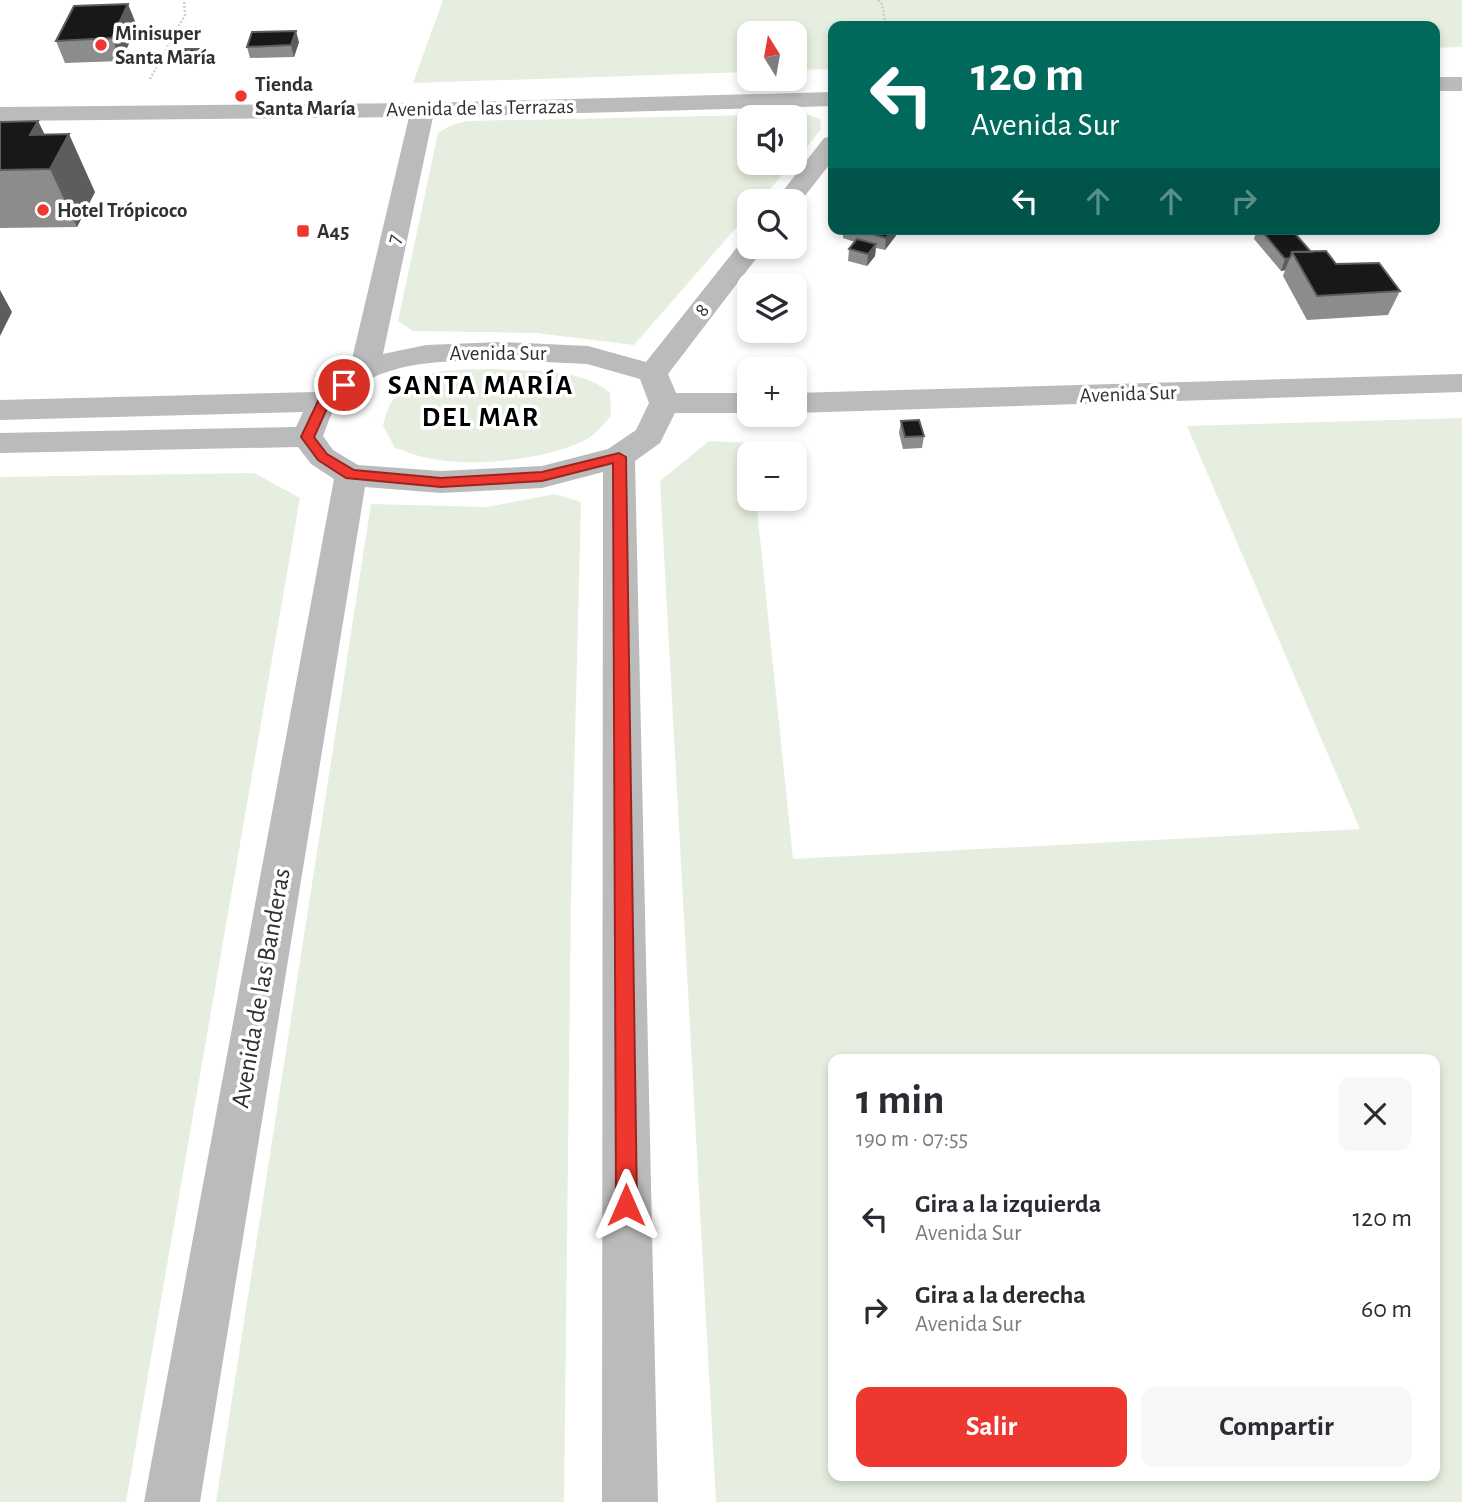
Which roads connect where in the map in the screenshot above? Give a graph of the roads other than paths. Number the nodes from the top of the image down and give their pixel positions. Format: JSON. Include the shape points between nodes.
{"nodes":[{"id":1,"x":1440,"y":84,"type":"edge"},
{"id":2,"x":1462,"y":84,"type":"edge"},
{"id":3,"x":828,"y":99,"type":"edge"},
{"id":4,"x":422,"y":110,"type":"junction"},
{"id":5,"x":0,"y":114,"type":"edge"},
{"id":6,"x":828,"y":149,"type":"edge"},
{"id":7,"x":797,"y":189,"type":"edge"},
{"id":8,"x":743,"y":259,"type":"edge"},
{"id":9,"x":365,"y":367,"type":"junction"},
{"id":10,"x":653,"y":373,"type":"junction"},
{"id":11,"x":1462,"y":383,"type":"edge"},
{"id":12,"x":323,"y":402,"type":"junction"},
{"id":13,"x":664,"y":403,"type":"junction"},
{"id":14,"x":737,"y":403,"type":"edge"},
{"id":15,"x":807,"y":403,"type":"edge"},
{"id":16,"x":0,"y":410,"type":"edge"},
{"id":17,"x":307,"y":437,"type":"junction"},
{"id":18,"x":0,"y":443,"type":"edge"},
{"id":19,"x":619,"y":457,"type":"junction"},
{"id":20,"x":351,"y":475,"type":"junction"},
{"id":21,"x":172,"y":1502,"type":"edge"},
{"id":22,"x":630,"y":1502,"type":"edge"}],
"edges":[{"from":1,"to":2,"type":"street"},
{"from":3,"to":4,"type":"street","name":"Avenida de las Terrazas"},
{"from":4,"to":5,"type":"street","name":"Avenida de las Terrazas"},
{"from":4,"to":9,"type":"street","name":"7"},
{"from":6,"to":7,"type":"street"},
{"from":8,"to":10,"type":"street","name":"8"},
{"from":9,"to":10,"type":"street","name":"Avenida Sur","via":[[426,354],[501,351],[588,355]]},
{"from":9,"to":12,"type":"street","name":"Avenida Sur"},
{"from":10,"to":13,"type":"street"},
{"from":11,"to":15,"type":"street","name":"Avenida Sur"},
{"from":12,"to":16,"type":"street"},
{"from":12,"to":17,"type":"street","name":"Avenida Sur"},
{"from":13,"to":14,"type":"street"},
{"from":13,"to":19,"type":"street","via":[[649,436]]},
{"from":17,"to":18,"type":"street"},
{"from":17,"to":20,"type":"street","via":[[322,457]]},
{"from":19,"to":20,"type":"street","via":[[542,477],[441,482]]},
{"from":19,"to":22,"type":"street"},
{"from":20,"to":21,"type":"street","name":"Avenida de las Banderas"}]}
